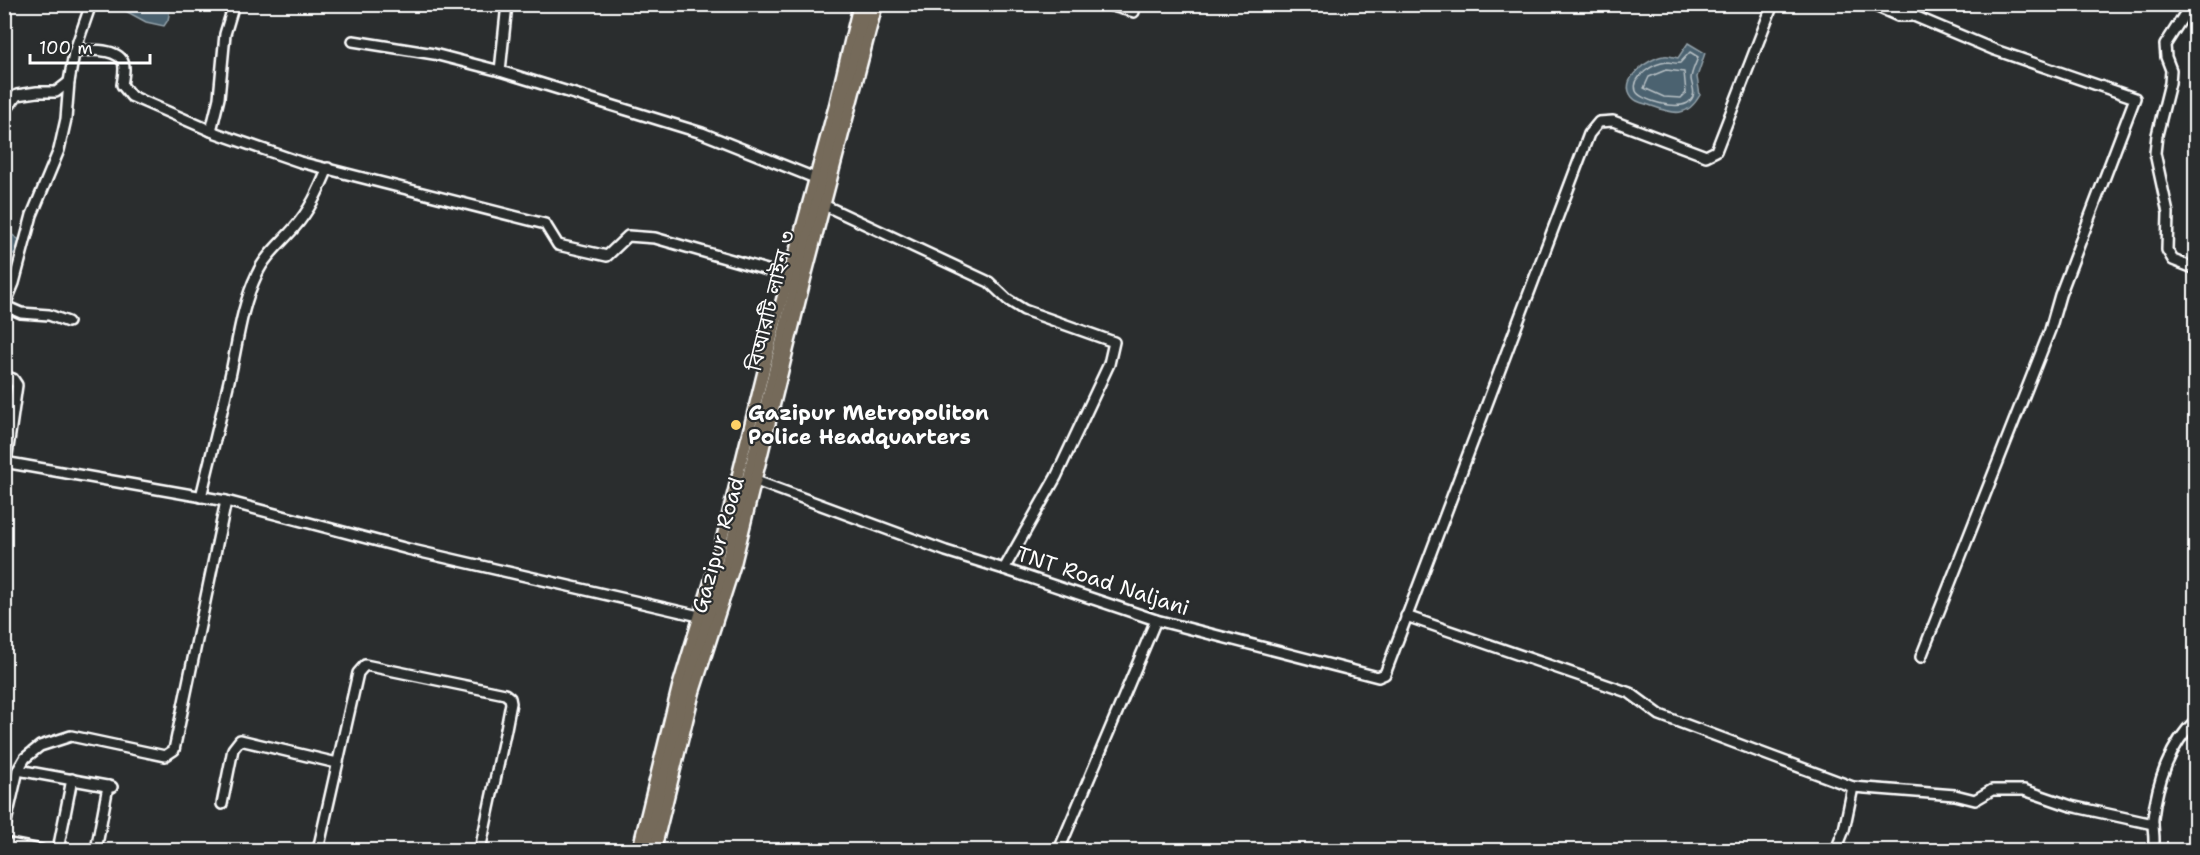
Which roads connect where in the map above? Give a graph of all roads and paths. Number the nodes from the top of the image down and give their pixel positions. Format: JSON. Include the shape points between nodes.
{"nodes":[{"id":1,"x":91,"y":4,"type":"edge"},
{"id":2,"x":234,"y":4,"type":"edge"},
{"id":3,"x":507,"y":4,"type":"edge"},
{"id":4,"x":859,"y":4,"type":"edge"},
{"id":5,"x":868,"y":4,"type":"edge"},
{"id":6,"x":877,"y":4,"type":"edge"},
{"id":7,"x":1106,"y":4,"type":"edge"},
{"id":8,"x":1773,"y":4,"type":"edge"},
{"id":9,"x":1871,"y":4,"type":"edge"},
{"id":10,"x":2187,"y":4,"type":"edge"},
{"id":11,"x":1134,"y":12,"type":"dead end"},
{"id":12,"x":353,"y":41,"type":"dead end"},
{"id":13,"x":74,"y":53,"type":"junction"},
{"id":14,"x":500,"y":70,"type":"junction"},
{"id":15,"x":69,"y":82,"type":"junction"},
{"id":16,"x":4,"y":113,"type":"edge"},
{"id":17,"x":211,"y":131,"type":"junction"},
{"id":18,"x":328,"y":168,"type":"junction"},
{"id":19,"x":815,"y":178,"type":"junction"},
{"id":20,"x":824,"y":205,"type":"junction"},
{"id":21,"x":2196,"y":269,"type":"edge"},
{"id":22,"x":788,"y":276,"type":"junction"},
{"id":23,"x":5,"y":306,"type":"edge"},
{"id":24,"x":68,"y":322,"type":"dead end"},
{"id":25,"x":4,"y":376,"type":"edge"},
{"id":26,"x":5,"y":462,"type":"edge"},
{"id":27,"x":756,"y":482,"type":"junction"},
{"id":28,"x":201,"y":497,"type":"junction"},
{"id":29,"x":226,"y":501,"type":"junction"},
{"id":30,"x":1004,"y":569,"type":"junction"},
{"id":31,"x":699,"y":616,"type":"junction"},
{"id":32,"x":1406,"y":616,"type":"junction"},
{"id":33,"x":1156,"y":620,"type":"junction"},
{"id":34,"x":1921,"y":657,"type":"dead end"},
{"id":35,"x":2196,"y":720,"type":"edge"},
{"id":36,"x":336,"y":763,"type":"junction"},
{"id":37,"x":18,"y":770,"type":"junction"},
{"id":38,"x":72,"y":779,"type":"junction"},
{"id":39,"x":1853,"y":787,"type":"junction"},
{"id":40,"x":222,"y":804,"type":"dead end"},
{"id":41,"x":2153,"y":824,"type":"junction"},
{"id":42,"x":4,"y":831,"type":"edge"},
{"id":43,"x":4,"y":843,"type":"edge"},
{"id":44,"x":41,"y":850,"type":"edge"},
{"id":45,"x":58,"y":850,"type":"edge"},
{"id":46,"x":96,"y":850,"type":"edge"},
{"id":47,"x":318,"y":850,"type":"edge"},
{"id":48,"x":480,"y":850,"type":"edge"},
{"id":49,"x":638,"y":850,"type":"edge"},
{"id":50,"x":646,"y":850,"type":"edge"},
{"id":51,"x":655,"y":850,"type":"edge"},
{"id":52,"x":1059,"y":850,"type":"edge"},
{"id":53,"x":1836,"y":850,"type":"edge"},
{"id":54,"x":2153,"y":850,"type":"edge"}],
"edges":[{"from":1,"to":13,"type":"street"},
{"from":2,"to":17,"type":"street","via":[[225,34],[219,98]]},
{"from":3,"to":14,"type":"street"},
{"from":4,"to":19,"type":"main road","name":"Gazipur Road"},
{"from":5,"to":50,"type":"main road","name":"বিআরটি লাইন ৩","via":[[727,561],[686,689]]},
{"from":6,"to":20,"type":"main road","name":"Gazipur Road"},
{"from":7,"to":11,"type":"street"},
{"from":8,"to":32,"type":"street","name":"TNT Road Naljani","via":[[1716,151],[1706,156],[1613,121],[1599,122],[1589,134]]},
{"from":9,"to":34,"type":"street","via":[[1898,16],[1914,16],[1995,50],[2135,98],[2050,330]]},
{"from":10,"to":21,"type":"street","via":[[2165,45],[2170,83],[2155,153],[2168,213],[2167,250],[2173,260]]},
{"from":12,"to":14,"type":"street"},
{"from":13,"to":15,"type":"street"},
{"from":13,"to":17,"type":"street","via":[[91,49],[122,59],[122,85],[131,96]]},
{"from":14,"to":19,"type":"street","via":[[702,133]]},
{"from":15,"to":16,"type":"street","via":[[56,92],[17,95]]},
{"from":15,"to":23,"type":"street","via":[[59,150],[32,215]]},
{"from":17,"to":18,"type":"street"},
{"from":18,"to":22,"type":"street","via":[[546,224],[558,245],[607,256],[628,236],[655,238]]},
{"from":18,"to":28,"type":"street","via":[[314,202],[257,273],[238,329]]},
{"from":19,"to":22,"type":"main road","name":"Gazipur Road"},
{"from":20,"to":27,"type":"main road","name":"Gazipur Road"},
{"from":20,"to":30,"type":"street","via":[[989,282],[1024,310],[1114,342],[1109,364],[1056,477]]},
{"from":22,"to":31,"type":"main road","name":"Gazipur Road","via":[[717,560]]},
{"from":23,"to":24,"type":"street"},
{"from":25,"to":26,"type":"street","via":[[13,379],[17,386]]},
{"from":26,"to":28,"type":"street"},
{"from":27,"to":30,"type":"street","name":"TNT Road Naljani"},
{"from":27,"to":51,"type":"main road","name":"Gazipur Road","via":[[735,564],[694,692]]},
{"from":28,"to":29,"type":"street"},
{"from":29,"to":31,"type":"street","via":[[408,549]]},
{"from":29,"to":37,"type":"street","via":[[174,750],[165,756],[71,736],[40,746]]},
{"from":30,"to":33,"type":"street","name":"TNT Road Naljani"},
{"from":31,"to":49,"type":"main road","name":"Gazipur Road"},
{"from":32,"to":33,"type":"street","name":"TNT Road Naljani","via":[[1385,674],[1378,677]]},
{"from":32,"to":39,"type":"street","via":[[1630,693],[1660,715]]},
{"from":33,"to":52,"type":"street"},
{"from":35,"to":41,"type":"street","via":[[2171,751],[2154,805]]},
{"from":36,"to":40,"type":"street","via":[[240,740],[233,749]]},
{"from":36,"to":47,"type":"street"},
{"from":36,"to":48,"type":"street","via":[[358,673],[365,665],[505,694],[511,703]]},
{"from":37,"to":38,"type":"street"},
{"from":37,"to":42,"type":"street"},
{"from":38,"to":45,"type":"street"},
{"from":38,"to":46,"type":"street","via":[[110,786]]},
{"from":39,"to":41,"type":"street","via":[[1975,800],[1992,790],[2024,790],[2071,806]]},
{"from":39,"to":53,"type":"street"},
{"from":41,"to":54,"type":"street"},
{"from":43,"to":44,"type":"street"}]}
